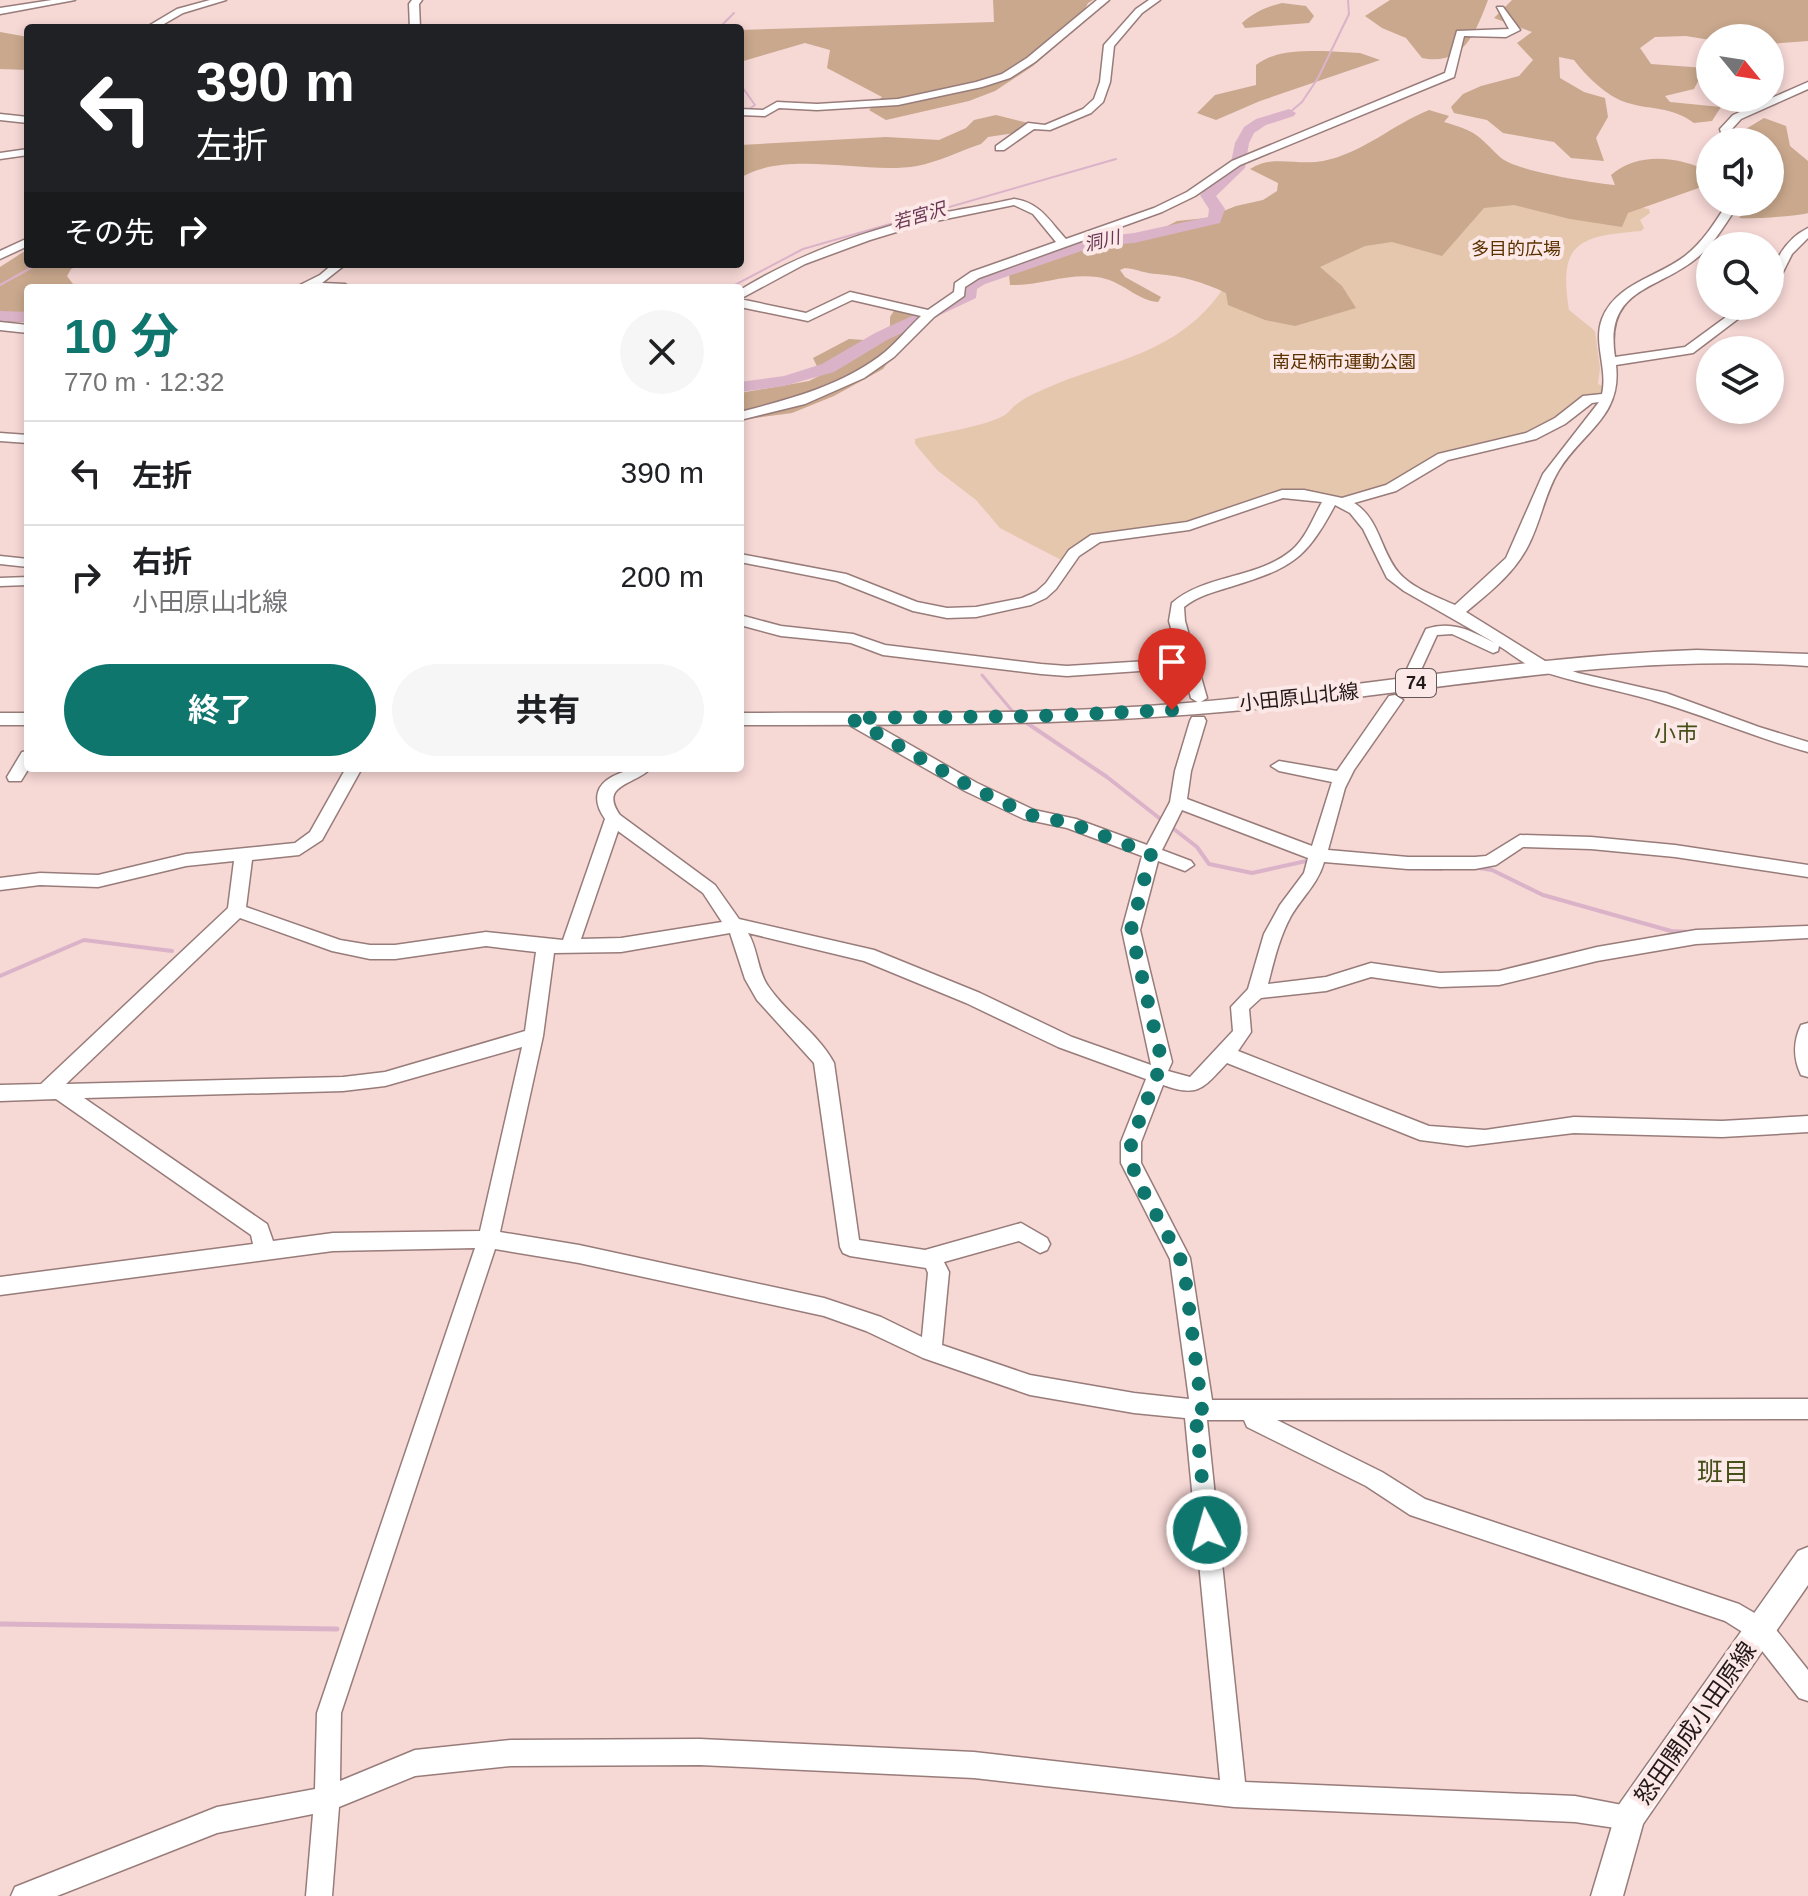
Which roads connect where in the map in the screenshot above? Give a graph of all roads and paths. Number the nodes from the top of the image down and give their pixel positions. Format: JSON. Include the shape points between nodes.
{"nodes":[{"id":1,"x":70,"y":0,"type":"edge"},
{"id":2,"x":220,"y":0,"type":"edge"},
{"id":3,"x":417,"y":0,"type":"edge"},
{"id":4,"x":1104,"y":0,"type":"edge"},
{"id":5,"x":1155,"y":0,"type":"edge"},
{"id":6,"x":1500,"y":9,"type":"dead end"},
{"id":7,"x":0,"y":11,"type":"edge"},
{"id":8,"x":157,"y":24,"type":"edge"},
{"id":9,"x":415,"y":24,"type":"edge"},
{"id":10,"x":1808,"y":85,"type":"edge"},
{"id":11,"x":744,"y":112,"type":"edge"},
{"id":12,"x":0,"y":117,"type":"edge"},
{"id":13,"x":24,"y":120,"type":"edge"},
{"id":14,"x":1726,"y":128,"type":"edge"},
{"id":15,"x":1000,"y":148,"type":"dead end"},
{"id":16,"x":24,"y":153,"type":"edge"},
{"id":17,"x":0,"y":156,"type":"edge"},
{"id":18,"x":1724,"y":216,"type":"edge"},
{"id":19,"x":1808,"y":231,"type":"edge"},
{"id":20,"x":1064,"y":243,"type":"junction"},
{"id":21,"x":24,"y":244,"type":"edge"},
{"id":22,"x":0,"y":255,"type":"edge"},
{"id":23,"x":1784,"y":258,"type":"edge"},
{"id":24,"x":335,"y":268,"type":"edge"},
{"id":25,"x":310,"y":284,"type":"edge"},
{"id":26,"x":744,"y":293,"type":"edge"},
{"id":27,"x":744,"y":304,"type":"edge"},
{"id":28,"x":930,"y":314,"type":"junction"},
{"id":29,"x":1730,"y":320,"type":"edge"},
{"id":30,"x":0,"y":326,"type":"edge"},
{"id":31,"x":24,"y":329,"type":"edge"},
{"id":32,"x":1609,"y":363,"type":"junction"},
{"id":33,"x":1608,"y":397,"type":"junction"},
{"id":34,"x":744,"y":415,"type":"edge"},
{"id":35,"x":0,"y":437,"type":"edge"},
{"id":36,"x":24,"y":439,"type":"edge"},
{"id":37,"x":1337,"y":501,"type":"junction"},
{"id":38,"x":744,"y":559,"type":"edge"},
{"id":39,"x":0,"y":560,"type":"edge"},
{"id":40,"x":24,"y":564,"type":"edge"},
{"id":41,"x":24,"y":565,"type":"edge"},
{"id":42,"x":0,"y":568,"type":"edge"},
{"id":43,"x":24,"y":581,"type":"edge"},
{"id":44,"x":0,"y":582,"type":"edge"},
{"id":45,"x":1456,"y":612,"type":"junction"},
{"id":46,"x":744,"y":621,"type":"edge"},
{"id":47,"x":1808,"y":660,"type":"edge"},
{"id":48,"x":1190,"y":663,"type":"junction"},
{"id":49,"x":1544,"y":665,"type":"junction"},
{"id":50,"x":1415,"y":669,"type":"tunnel mouth"},
{"id":51,"x":1199,"y":698,"type":"dead end"},
{"id":52,"x":1395,"y":700,"type":"tunnel mouth"},
{"id":53,"x":850,"y":718,"type":"junction"},
{"id":54,"x":0,"y":719,"type":"edge"},
{"id":55,"x":24,"y":719,"type":"edge"},
{"id":56,"x":744,"y":719,"type":"edge"},
{"id":57,"x":1198,"y":721,"type":"dead end"},
{"id":58,"x":1804,"y":744,"type":"edge"},
{"id":59,"x":24,"y":762,"type":"edge"},
{"id":60,"x":1279,"y":766,"type":"dead end"},
{"id":61,"x":352,"y":772,"type":"edge"},
{"id":62,"x":635,"y":772,"type":"edge"},
{"id":63,"x":15,"y":777,"type":"dead end"},
{"id":64,"x":1342,"y":778,"type":"junction"},
{"id":65,"x":1178,"y":802,"type":"junction"},
{"id":66,"x":614,"y":819,"type":"junction"},
{"id":67,"x":244,"y":854,"type":"junction"},
{"id":68,"x":1151,"y":854,"type":"junction"},
{"id":69,"x":1318,"y":855,"type":"junction"},
{"id":70,"x":1185,"y":865,"type":"dead end"},
{"id":71,"x":1808,"y":871,"type":"edge"},
{"id":72,"x":0,"y":884,"type":"edge"},
{"id":73,"x":237,"y":910,"type":"junction"},
{"id":74,"x":733,"y":924,"type":"junction"},
{"id":75,"x":1808,"y":932,"type":"edge"},
{"id":76,"x":546,"y":947,"type":"junction"},
{"id":77,"x":569,"y":948,"type":"junction"},
{"id":78,"x":1256,"y":992,"type":"junction"},
{"id":79,"x":1808,"y":1030,"type":"edge"},
{"id":80,"x":534,"y":1036,"type":"junction"},
{"id":81,"x":1225,"y":1054,"type":"junction"},
{"id":82,"x":1808,"y":1070,"type":"edge"},
{"id":83,"x":1156,"y":1075,"type":"junction"},
{"id":84,"x":52,"y":1089,"type":"junction"},
{"id":85,"x":0,"y":1093,"type":"edge"},
{"id":86,"x":1808,"y":1124,"type":"edge"},
{"id":87,"x":488,"y":1239,"type":"junction"},
{"id":88,"x":1040,"y":1244,"type":"dead end"},
{"id":89,"x":266,"y":1252,"type":"junction"},
{"id":90,"x":927,"y":1258,"type":"junction"},
{"id":91,"x":0,"y":1286,"type":"edge"},
{"id":92,"x":931,"y":1351,"type":"junction"},
{"id":93,"x":1253,"y":1408,"type":"junction"},
{"id":94,"x":1808,"y":1409,"type":"edge"},
{"id":95,"x":1199,"y":1410,"type":"junction"},
{"id":96,"x":1808,"y":1561,"type":"edge"},
{"id":97,"x":1761,"y":1630,"type":"junction"},
{"id":98,"x":1808,"y":1689,"type":"edge"},
{"id":99,"x":1234,"y":1794,"type":"junction"},
{"id":100,"x":327,"y":1799,"type":"junction"},
{"id":101,"x":1629,"y":1817,"type":"junction"},
{"id":102,"x":24,"y":1896,"type":"edge"},
{"id":103,"x":319,"y":1896,"type":"edge"},
{"id":104,"x":1607,"y":1896,"type":"edge"}],
"edges":[{"from":1,"to":7,"type":"street"},
{"from":2,"to":8,"type":"street"},
{"from":3,"to":9,"type":"street"},
{"from":4,"to":11,"type":"street","via":[[1031,60],[978,85],[898,102],[777,105],[765,113]]},
{"from":5,"to":15,"type":"street","via":[[1109,45],[1099,100],[1087,111],[1046,128],[1032,125]]},
{"from":6,"to":20,"type":"street","via":[[1515,30],[1460,33],[1450,75],[1236,163],[1158,210]]},
{"from":10,"to":14,"type":"street","via":[[1737,117]]},
{"from":12,"to":13,"type":"street"},
{"from":16,"to":17,"type":"street"},
{"from":18,"to":32,"type":"street","via":[[1702,248],[1616,305],[1605,329]]},
{"from":19,"to":23,"type":"street"},
{"from":20,"to":26,"type":"street","via":[[1036,209],[1014,202],[912,223],[830,249],[801,259]]},
{"from":20,"to":28,"type":"street","via":[[975,275]]},
{"from":21,"to":22,"type":"street"},
{"from":24,"to":25,"type":"street"},
{"from":27,"to":28,"type":"street","via":[[808,317],[850,296]]},
{"from":28,"to":34,"type":"street","via":[[890,354],[859,375],[800,401]]},
{"from":29,"to":32,"type":"street","via":[[1689,350]]},
{"from":30,"to":31,"type":"street"},
{"from":32,"to":33,"type":"street","via":[[1613,376]]},
{"from":33,"to":37,"type":"street","via":[[1588,399],[1531,436],[1443,457],[1391,488]]},
{"from":33,"to":45,"type":"street","via":[[1549,474],[1516,554]]},
{"from":35,"to":36,"type":"street"},
{"from":37,"to":38,"type":"street","via":[[1282,494],[1189,526],[1096,538],[1074,553],[1041,595],[976,612],[913,606],[841,577]]},
{"from":37,"to":45,"type":"street","via":[[1355,510],[1370,528],[1392,575]]},
{"from":37,"to":48,"type":"street","via":[[1297,552],[1277,566],[1182,599],[1177,621]]},
{"from":39,"to":40,"type":"street"},
{"from":41,"to":42,"type":"street"},
{"from":43,"to":44,"type":"street"},
{"from":45,"to":49,"type":"street"},
{"from":46,"to":48,"type":"street","via":[[853,639],[883,650],[1041,669]]},
{"from":47,"to":49,"type":"main road","name":"小田原山北線","number":"74","via":[[1675,655]]},
{"from":48,"to":51,"type":"street"},
{"from":49,"to":50,"type":"street","via":[[1448,627],[1431,632]]},
{"from":49,"to":53,"type":"main road","name":"小田原山北線","number":"74","via":[[1178,710]]},
{"from":49,"to":58,"type":"street"},
{"from":52,"to":64,"type":"street"},
{"from":53,"to":56,"type":"main road","name":"小田原山北線","number":"74"},
{"from":53,"to":68,"type":"street","via":[[1030,815],[1070,823]]},
{"from":54,"to":55,"type":"main road"},
{"from":57,"to":65,"type":"street"},
{"from":59,"to":63,"type":"street"},
{"from":60,"to":64,"type":"street"},
{"from":61,"to":67,"type":"street","via":[[308,844]]},
{"from":62,"to":66,"type":"street","via":[[606,792],[604,807]]},
{"from":64,"to":69,"type":"street"},
{"from":65,"to":68,"type":"street"},
{"from":65,"to":69,"type":"street"},
{"from":66,"to":74,"type":"street","via":[[698,878]]},
{"from":66,"to":77,"type":"street"},
{"from":67,"to":72,"type":"street","via":[[186,860],[98,881]]},
{"from":67,"to":73,"type":"street"},
{"from":68,"to":70,"type":"street"},
{"from":68,"to":83,"type":"street","via":[[1131,930],[1162,1052]]},
{"from":69,"to":71,"type":"street","via":[[1475,863],[1490,861],[1520,841],[1591,843]]},
{"from":69,"to":78,"type":"street","via":[[1312,875],[1273,934]]},
{"from":73,"to":76,"type":"street","via":[[370,952],[486,939]]},
{"from":73,"to":84,"type":"street"},
{"from":74,"to":77,"type":"street","via":[[621,945]]},
{"from":74,"to":83,"type":"street","via":[[868,955],[1065,1042]]},
{"from":74,"to":90,"type":"street","via":[[764,995],[824,1063],[850,1247]]},
{"from":75,"to":78,"type":"street","via":[[1696,937],[1499,978],[1440,980],[1371,970],[1337,982]]},
{"from":76,"to":77,"type":"street"},
{"from":76,"to":80,"type":"street"},
{"from":78,"to":81,"type":"street","via":[[1240,1007],[1242,1032]]},
{"from":79,"to":82,"type":"street","via":[[1803,1044]]},
{"from":80,"to":84,"type":"street","via":[[385,1079],[343,1084]]},
{"from":80,"to":87,"type":"street"},
{"from":81,"to":83,"type":"street","via":[[1194,1085]]},
{"from":81,"to":86,"type":"street","via":[[1427,1134],[1457,1140],[1577,1125],[1716,1129]]},
{"from":83,"to":95,"type":"street","via":[[1131,1142],[1131,1163],[1180,1258]]},
{"from":84,"to":85,"type":"street"},
{"from":84,"to":89,"type":"street","via":[[260,1230]]},
{"from":87,"to":89,"type":"street","via":[[345,1241]]},
{"from":87,"to":92,"type":"street","via":[[797,1300],[873,1324]]},
{"from":87,"to":100,"type":"street","via":[[329,1713]]},
{"from":88,"to":90,"type":"street","via":[[1021,1232]]},
{"from":89,"to":91,"type":"street"},
{"from":90,"to":92,"type":"street","via":[[939,1272]]},
{"from":92,"to":95,"type":"street","via":[[1030,1385]]},
{"from":93,"to":94,"type":"street"},
{"from":93,"to":95,"type":"street"},
{"from":93,"to":97,"type":"street","via":[[1255,1420],[1418,1507],[1731,1612]]},
{"from":95,"to":99,"type":"street"},
{"from":96,"to":97,"type":"main road","name":"怒田開成小田原線"},
{"from":97,"to":98,"type":"street"},
{"from":97,"to":101,"type":"main road","name":"怒田開成小田原線"},
{"from":99,"to":100,"type":"street","via":[[974,1765],[700,1752],[511,1753],[415,1763]]},
{"from":99,"to":101,"type":"street","via":[[1575,1809]]},
{"from":100,"to":102,"type":"street","via":[[217,1820]]},
{"from":100,"to":103,"type":"street"},
{"from":101,"to":104,"type":"main road","name":"怒田開成小田原線"}]}
